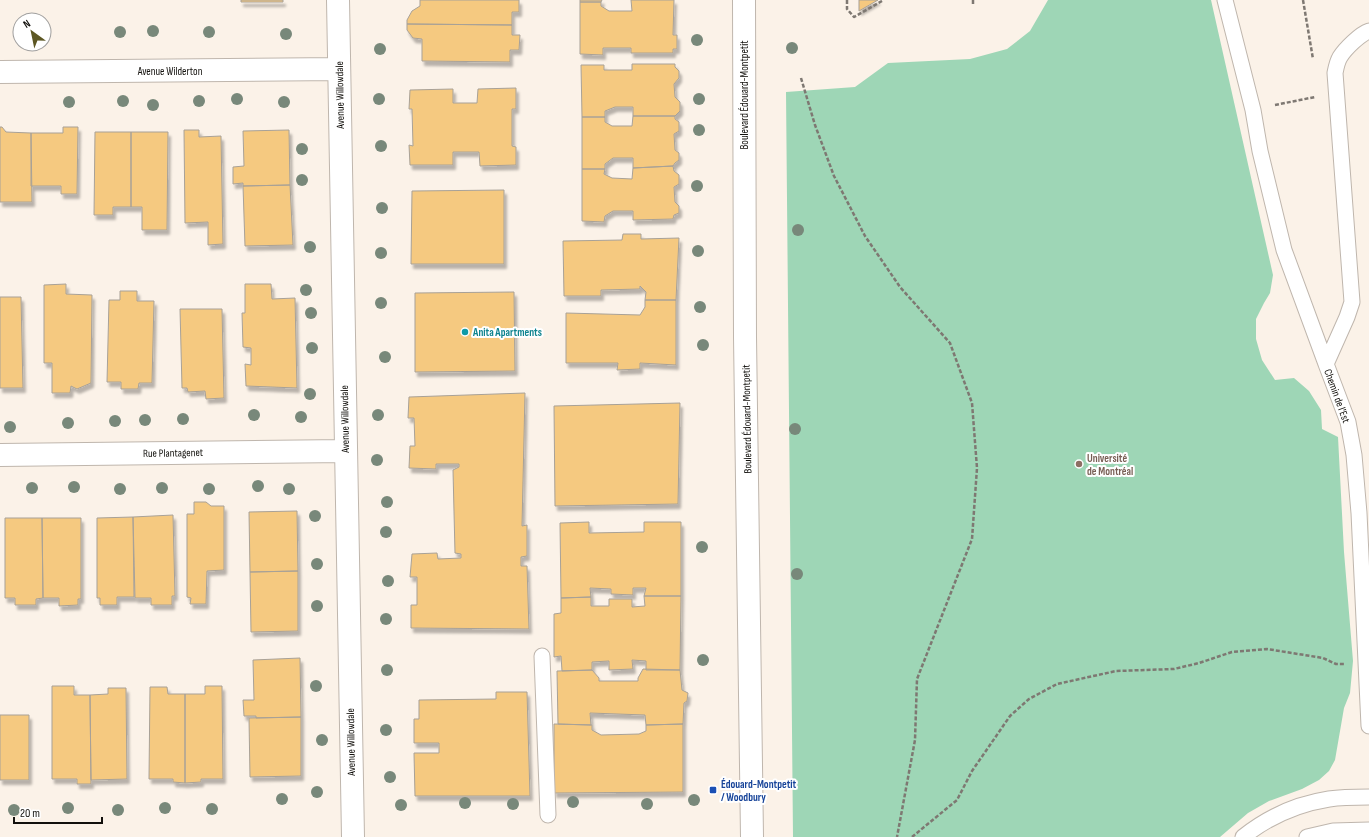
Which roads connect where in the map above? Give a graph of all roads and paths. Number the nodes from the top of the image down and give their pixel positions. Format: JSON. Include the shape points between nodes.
{"nodes":[{"id":1,"x":338,"y":0,"type":"edge"},
{"id":2,"x":744,"y":0,"type":"edge"},
{"id":3,"x":847,"y":0,"type":"edge"},
{"id":4,"x":882,"y":0,"type":"edge"},
{"id":5,"x":973,"y":0,"type":"edge"},
{"id":6,"x":1225,"y":0,"type":"edge"},
{"id":7,"x":1302,"y":0,"type":"edge"},
{"id":8,"x":973,"y":5,"type":"dead end"},
{"id":9,"x":1369,"y":31,"type":"edge"},
{"id":10,"x":1315,"y":66,"type":"dead end"},
{"id":11,"x":339,"y":69,"type":"junction"},
{"id":12,"x":0,"y":72,"type":"edge"},
{"id":13,"x":801,"y":78,"type":"dead end"},
{"id":14,"x":1320,"y":96,"type":"dead end"},
{"id":15,"x":1274,"y":105,"type":"dead end"},
{"id":16,"x":1326,"y":364,"type":"junction"},
{"id":17,"x":345,"y":451,"type":"junction"},
{"id":18,"x":0,"y":455,"type":"edge"},
{"id":19,"x":542,"y":656,"type":"dead end"},
{"id":20,"x":1366,"y":664,"type":"junction"},
{"id":21,"x":1369,"y":726,"type":"edge"},
{"id":22,"x":1369,"y":797,"type":"edge"},
{"id":23,"x":548,"y":815,"type":"dead end"},
{"id":24,"x":1369,"y":830,"type":"edge"},
{"id":25,"x":353,"y":837,"type":"edge"},
{"id":26,"x":745,"y":837,"type":"edge"},
{"id":27,"x":752,"y":837,"type":"edge"},
{"id":28,"x":897,"y":837,"type":"edge"},
{"id":29,"x":912,"y":837,"type":"edge"},
{"id":30,"x":1243,"y":837,"type":"edge"},
{"id":31,"x":1307,"y":837,"type":"edge"}],
"edges":[{"from":1,"to":11,"type":"street","name":"Avenue Willowdale"},
{"from":2,"to":27,"type":"street","name":"Boulevard Édouard-Montpetit"},
{"from":3,"to":4,"type":"path","via":[[848,9],[854,16]]},
{"from":5,"to":8,"type":"path"},
{"from":6,"to":16,"type":"lane","via":[[1284,250]]},
{"from":7,"to":10,"type":"path"},
{"from":9,"to":16,"type":"lane","name":"Chemin de l'Est","via":[[1351,44],[1339,58],[1335,73],[1352,302]]},
{"from":11,"to":12,"type":"street","name":"Avenue Wilderton"},
{"from":11,"to":17,"type":"street","name":"Avenue Willowdale"},
{"from":13,"to":28,"type":"path","via":[[834,176],[865,236],[900,287],[950,343],[972,403],[977,468],[972,539],[917,679],[915,740]]},
{"from":14,"to":15,"type":"path"},
{"from":16,"to":20,"type":"lane","name":"Chemin de l'Est","via":[[1348,422],[1354,455]]},
{"from":17,"to":18,"type":"street","name":"Rue Plantagenet"},
{"from":17,"to":25,"type":"street","name":"Avenue Willowdale"},
{"from":19,"to":23,"type":"lane"},
{"from":20,"to":21,"type":"lane","name":"Chemin de l'Est"},
{"from":20,"to":29,"type":"path","via":[[1336,664],[1323,658],[1267,649],[1232,652],[1200,664],[1174,669],[1116,670],[1057,684],[1029,699],[1010,716],[972,771],[957,800]]},
{"from":22,"to":30,"type":"lane","via":[[1330,798],[1308,803],[1270,818]]},
{"from":24,"to":31,"type":"lane","via":[[1333,830]]},
{"from":26,"to":27,"type":"street"}]}
